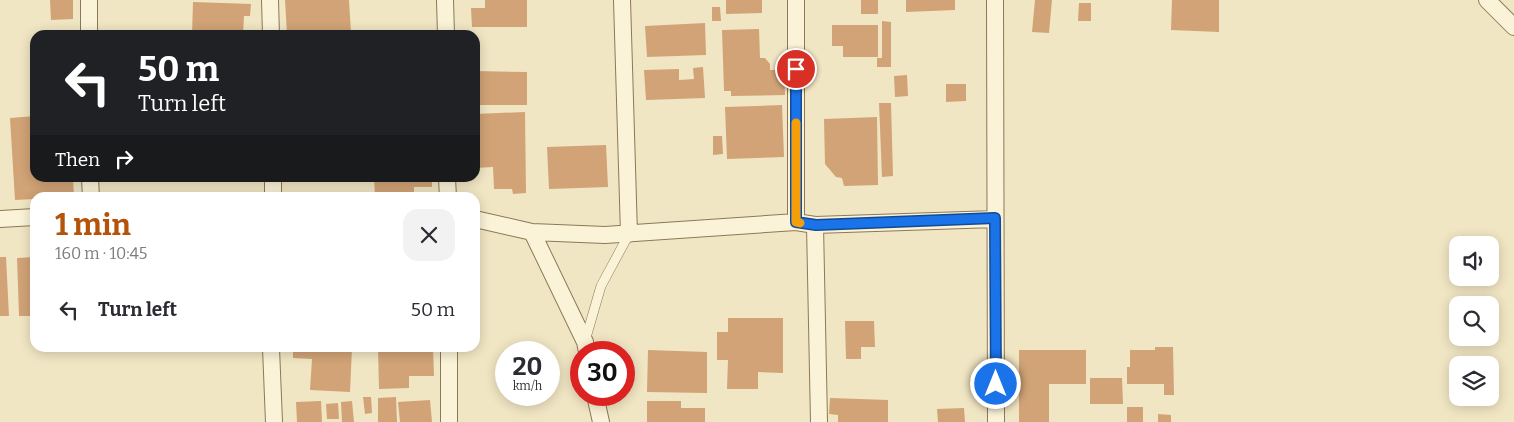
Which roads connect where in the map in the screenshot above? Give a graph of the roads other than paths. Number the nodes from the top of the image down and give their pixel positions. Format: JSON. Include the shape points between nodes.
{"nodes":[{"id":1,"x":89,"y":0,"type":"edge"},
{"id":2,"x":270,"y":0,"type":"edge"},
{"id":3,"x":445,"y":0,"type":"edge"},
{"id":4,"x":622,"y":0,"type":"edge"},
{"id":5,"x":796,"y":0,"type":"edge"},
{"id":6,"x":996,"y":0,"type":"edge"},
{"id":7,"x":1487,"y":0,"type":"edge"},
{"id":8,"x":1514,"y":27,"type":"edge"},
{"id":9,"x":89,"y":30,"type":"edge"},
{"id":10,"x":271,"y":30,"type":"edge"},
{"id":11,"x":446,"y":30,"type":"edge"},
{"id":12,"x":30,"y":217,"type":"edge"},
{"id":13,"x":995,"y":218,"type":"junction"},
{"id":14,"x":0,"y":219,"type":"edge"},
{"id":15,"x":480,"y":220,"type":"edge"},
{"id":16,"x":796,"y":222,"type":"junction"},
{"id":17,"x":816,"y":225,"type":"junction"},
{"id":18,"x":532,"y":232,"type":"junction"},
{"id":19,"x":629,"y":234,"type":"junction"},
{"id":20,"x":583,"y":341,"type":"edge"},
{"id":21,"x":587,"y":341,"type":"edge"},
{"id":22,"x":271,"y":352,"type":"edge"},
{"id":23,"x":449,"y":352,"type":"edge"},
{"id":24,"x":598,"y":406,"type":"edge"},
{"id":25,"x":274,"y":422,"type":"edge"},
{"id":26,"x":449,"y":422,"type":"edge"},
{"id":27,"x":601,"y":422,"type":"edge"},
{"id":28,"x":818,"y":422,"type":"edge"},
{"id":29,"x":996,"y":422,"type":"edge"}],
"edges":[{"from":1,"to":9,"type":"street"},
{"from":2,"to":10,"type":"street"},
{"from":3,"to":11,"type":"street"},
{"from":4,"to":19,"type":"street"},
{"from":5,"to":16,"type":"street"},
{"from":6,"to":13,"type":"street"},
{"from":7,"to":8,"type":"street"},
{"from":12,"to":14,"type":"street"},
{"from":13,"to":17,"type":"street"},
{"from":13,"to":29,"type":"street"},
{"from":15,"to":18,"type":"street"},
{"from":16,"to":17,"type":"street"},
{"from":16,"to":19,"type":"street"},
{"from":17,"to":28,"type":"street"},
{"from":18,"to":19,"type":"street"},
{"from":18,"to":20,"type":"street"},
{"from":19,"to":21,"type":"lane","via":[[600,286]]},
{"from":22,"to":25,"type":"street"},
{"from":23,"to":26,"type":"street"},
{"from":24,"to":27,"type":"street"}]}
